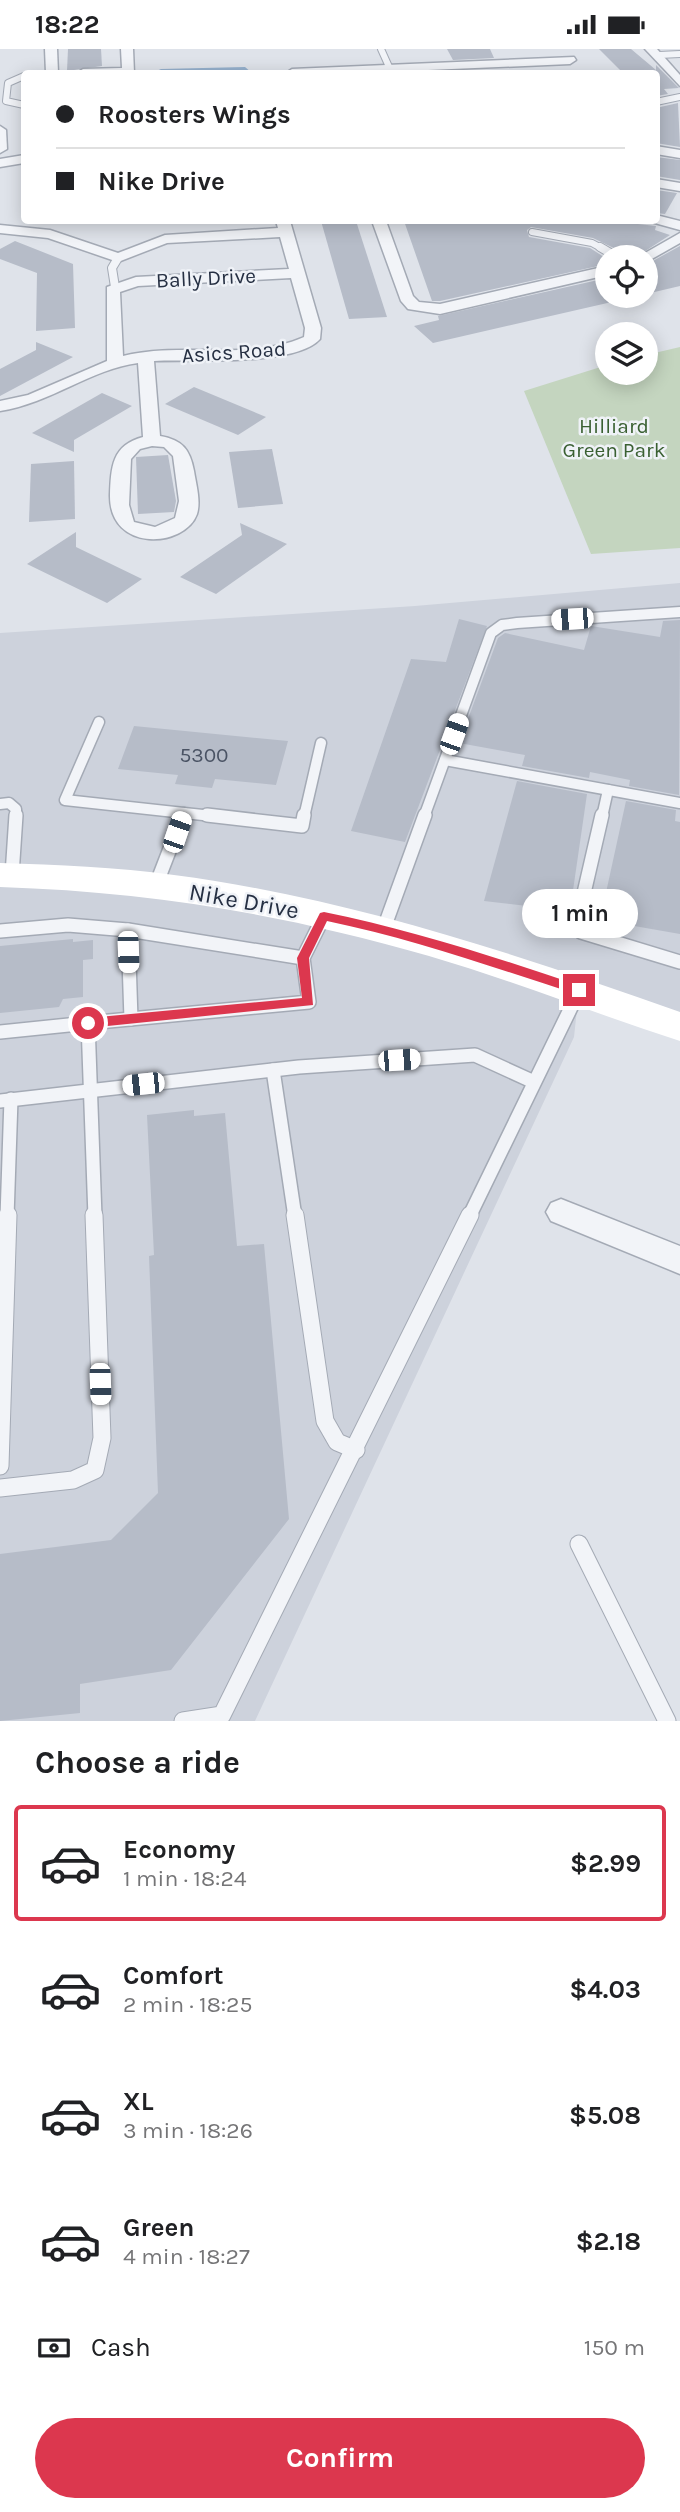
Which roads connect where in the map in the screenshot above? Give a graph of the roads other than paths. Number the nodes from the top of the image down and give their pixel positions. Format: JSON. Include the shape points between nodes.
{"nodes":[{"id":1,"x":51,"y":49,"type":"edge"},
{"id":2,"x":127,"y":49,"type":"edge"},
{"id":3,"x":381,"y":49,"type":"edge"},
{"id":4,"x":514,"y":49,"type":"edge"},
{"id":5,"x":655,"y":52,"type":"edge"},
{"id":6,"x":680,"y":54,"type":"edge"},
{"id":7,"x":570,"y":61,"type":"dead end"},
{"id":8,"x":522,"y":63,"type":"junction"},
{"id":9,"x":390,"y":69,"type":"junction"},
{"id":10,"x":475,"y":69,"type":"edge"},
{"id":11,"x":48,"y":70,"type":"edge"},
{"id":12,"x":128,"y":70,"type":"edge"},
{"id":13,"x":374,"y":70,"type":"edge"},
{"id":14,"x":21,"y":77,"type":"edge"},
{"id":15,"x":680,"y":82,"type":"edge"},
{"id":16,"x":680,"y":97,"type":"edge"},
{"id":17,"x":660,"y":101,"type":"edge"},
{"id":18,"x":21,"y":104,"type":"edge"},
{"id":19,"x":0,"y":130,"type":"edge"},
{"id":20,"x":0,"y":149,"type":"edge"},
{"id":21,"x":660,"y":151,"type":"edge"},
{"id":22,"x":680,"y":154,"type":"edge"},
{"id":23,"x":21,"y":160,"type":"edge"},
{"id":24,"x":0,"y":163,"type":"edge"},
{"id":25,"x":660,"y":184,"type":"edge"},
{"id":26,"x":680,"y":187,"type":"edge"},
{"id":27,"x":660,"y":220,"type":"edge"},
{"id":28,"x":380,"y":224,"type":"edge"},
{"id":29,"x":284,"y":226,"type":"edge"},
{"id":30,"x":680,"y":226,"type":"edge"},
{"id":31,"x":0,"y":229,"type":"edge"},
{"id":32,"x":532,"y":232,"type":"dead end"},
{"id":33,"x":680,"y":237,"type":"edge"},
{"id":34,"x":596,"y":245,"type":"edge"},
{"id":35,"x":658,"y":250,"type":"edge"},
{"id":36,"x":118,"y":258,"type":"junction"},
{"id":37,"x":298,"y":272,"type":"junction"},
{"id":38,"x":595,"y":274,"type":"edge"},
{"id":39,"x":115,"y":287,"type":"junction"},
{"id":40,"x":146,"y":358,"type":"junction"},
{"id":41,"x":116,"y":363,"type":"junction"},
{"id":42,"x":0,"y":406,"type":"edge"},
{"id":43,"x":152,"y":441,"type":"junction"},
{"id":44,"x":680,"y":612,"type":"edge"},
{"id":45,"x":99,"y":722,"type":"dead end"},
{"id":46,"x":321,"y":743,"type":"dead end"},
{"id":47,"x":445,"y":760,"type":"junction"},
{"id":48,"x":608,"y":790,"type":"junction"},
{"id":49,"x":680,"y":803,"type":"edge"},
{"id":50,"x":0,"y":804,"type":"edge"},
{"id":51,"x":184,"y":813,"type":"junction"},
{"id":52,"x":6,"y":875,"type":"edge"},
{"id":53,"x":156,"y":885,"type":"junction"},
{"id":54,"x":324,"y":916,"type":"junction"},
{"id":55,"x":384,"y":928,"type":"junction"},
{"id":56,"x":128,"y":930,"type":"junction"},
{"id":57,"x":0,"y":931,"type":"edge"},
{"id":58,"x":303,"y":958,"type":"junction"},
{"id":59,"x":680,"y":962,"type":"edge"},
{"id":60,"x":579,"y":990,"type":"junction"},
{"id":61,"x":131,"y":1019,"type":"junction"},
{"id":62,"x":88,"y":1023,"type":"junction"},
{"id":63,"x":680,"y":1027,"type":"edge"},
{"id":64,"x":0,"y":1032,"type":"edge"},
{"id":65,"x":272,"y":1070,"type":"junction"},
{"id":66,"x":534,"y":1082,"type":"junction"},
{"id":67,"x":91,"y":1090,"type":"junction"},
{"id":68,"x":5,"y":1100,"type":"edge"},
{"id":69,"x":561,"y":1212,"type":"dead end"},
{"id":70,"x":680,"y":1260,"type":"edge"},
{"id":71,"x":356,"y":1450,"type":"junction"},
{"id":72,"x":0,"y":1466,"type":"edge"},
{"id":73,"x":0,"y":1488,"type":"edge"},
{"id":74,"x":579,"y":1544,"type":"dead end"},
{"id":75,"x":183,"y":1721,"type":"edge"},
{"id":76,"x":667,"y":1721,"type":"edge"}],
"edges":[{"from":1,"to":11,"type":"street"},
{"from":2,"to":12,"type":"street"},
{"from":3,"to":9,"type":"lane"},
{"from":4,"to":8,"type":"street"},
{"from":5,"to":6,"type":"lane"},
{"from":5,"to":15,"type":"street"},
{"from":7,"to":8,"type":"street"},
{"from":8,"to":10,"type":"street"},
{"from":9,"to":10,"type":"street"},
{"from":9,"to":13,"type":"street"},
{"from":14,"to":18,"type":"lane","via":[[8,83],[6,101]]},
{"from":16,"to":17,"type":"lane"},
{"from":19,"to":20,"type":"street"},
{"from":21,"to":22,"type":"street"},
{"from":23,"to":24,"type":"street"},
{"from":25,"to":26,"type":"street"},
{"from":27,"to":30,"type":"street"},
{"from":28,"to":38,"type":"street","via":[[406,298],[414,306],[440,309]]},
{"from":29,"to":36,"type":"street","via":[[165,239]]},
{"from":29,"to":37,"type":"street","name":"Asics Road"},
{"from":31,"to":36,"type":"street","via":[[50,234]]},
{"from":32,"to":34,"type":"lane"},
{"from":33,"to":35,"type":"street"},
{"from":36,"to":39,"type":"lane","via":[[112,268]]},
{"from":37,"to":39,"type":"street","name":"Bally Drive"},
{"from":37,"to":40,"type":"street","name":"Asics Road","via":[[314,334],[301,346]]},
{"from":39,"to":41,"type":"street"},
{"from":40,"to":41,"type":"street","name":"Asics Road"},
{"from":40,"to":43,"type":"street"},
{"from":41,"to":42,"type":"street","name":"Asics Road","via":[[48,394]]},
{"from":43,"to":43,"type":"street","via":[[178,448],[188,512],[184,522],[156,533],[139,531],[121,516],[125,450]]},
{"from":44,"to":47,"type":"lane","via":[[502,625],[491,633]]},
{"from":45,"to":51,"type":"lane","via":[[65,800]]},
{"from":46,"to":51,"type":"lane","via":[[302,826]]},
{"from":47,"to":48,"type":"lane"},
{"from":47,"to":55,"type":"lane"},
{"from":48,"to":49,"type":"lane"},
{"from":48,"to":59,"type":"lane","via":[[578,919],[581,932]]},
{"from":50,"to":52,"type":"lane","via":[[9,803],[16,809]]},
{"from":51,"to":53,"type":"lane"},
{"from":52,"to":53,"type":"street","name":"Nike Drive"},
{"from":53,"to":54,"type":"street","name":"Nike Drive"},
{"from":54,"to":55,"type":"street","name":"Nike Drive"},
{"from":54,"to":58,"type":"lane"},
{"from":55,"to":60,"type":"street","name":"Nike Drive"},
{"from":56,"to":57,"type":"lane","via":[[68,925]]},
{"from":56,"to":58,"type":"lane"},
{"from":56,"to":61,"type":"lane"},
{"from":58,"to":61,"type":"lane","via":[[309,1002]]},
{"from":60,"to":63,"type":"street","name":"Nike Drive"},
{"from":60,"to":66,"type":"lane"},
{"from":61,"to":62,"type":"lane"},
{"from":62,"to":64,"type":"lane"},
{"from":62,"to":67,"type":"lane"},
{"from":65,"to":66,"type":"lane","via":[[475,1055]]},
{"from":65,"to":67,"type":"lane"},
{"from":65,"to":71,"type":"lane","via":[[325,1422],[337,1442]]},
{"from":66,"to":71,"type":"lane"},
{"from":67,"to":68,"type":"lane"},
{"from":67,"to":73,"type":"lane","via":[[102,1438],[95,1470],[73,1480]]},
{"from":68,"to":72,"type":"lane"},
{"from":69,"to":70,"type":"street"},
{"from":71,"to":75,"type":"lane","via":[[222,1715]]},
{"from":74,"to":76,"type":"lane"}]}
